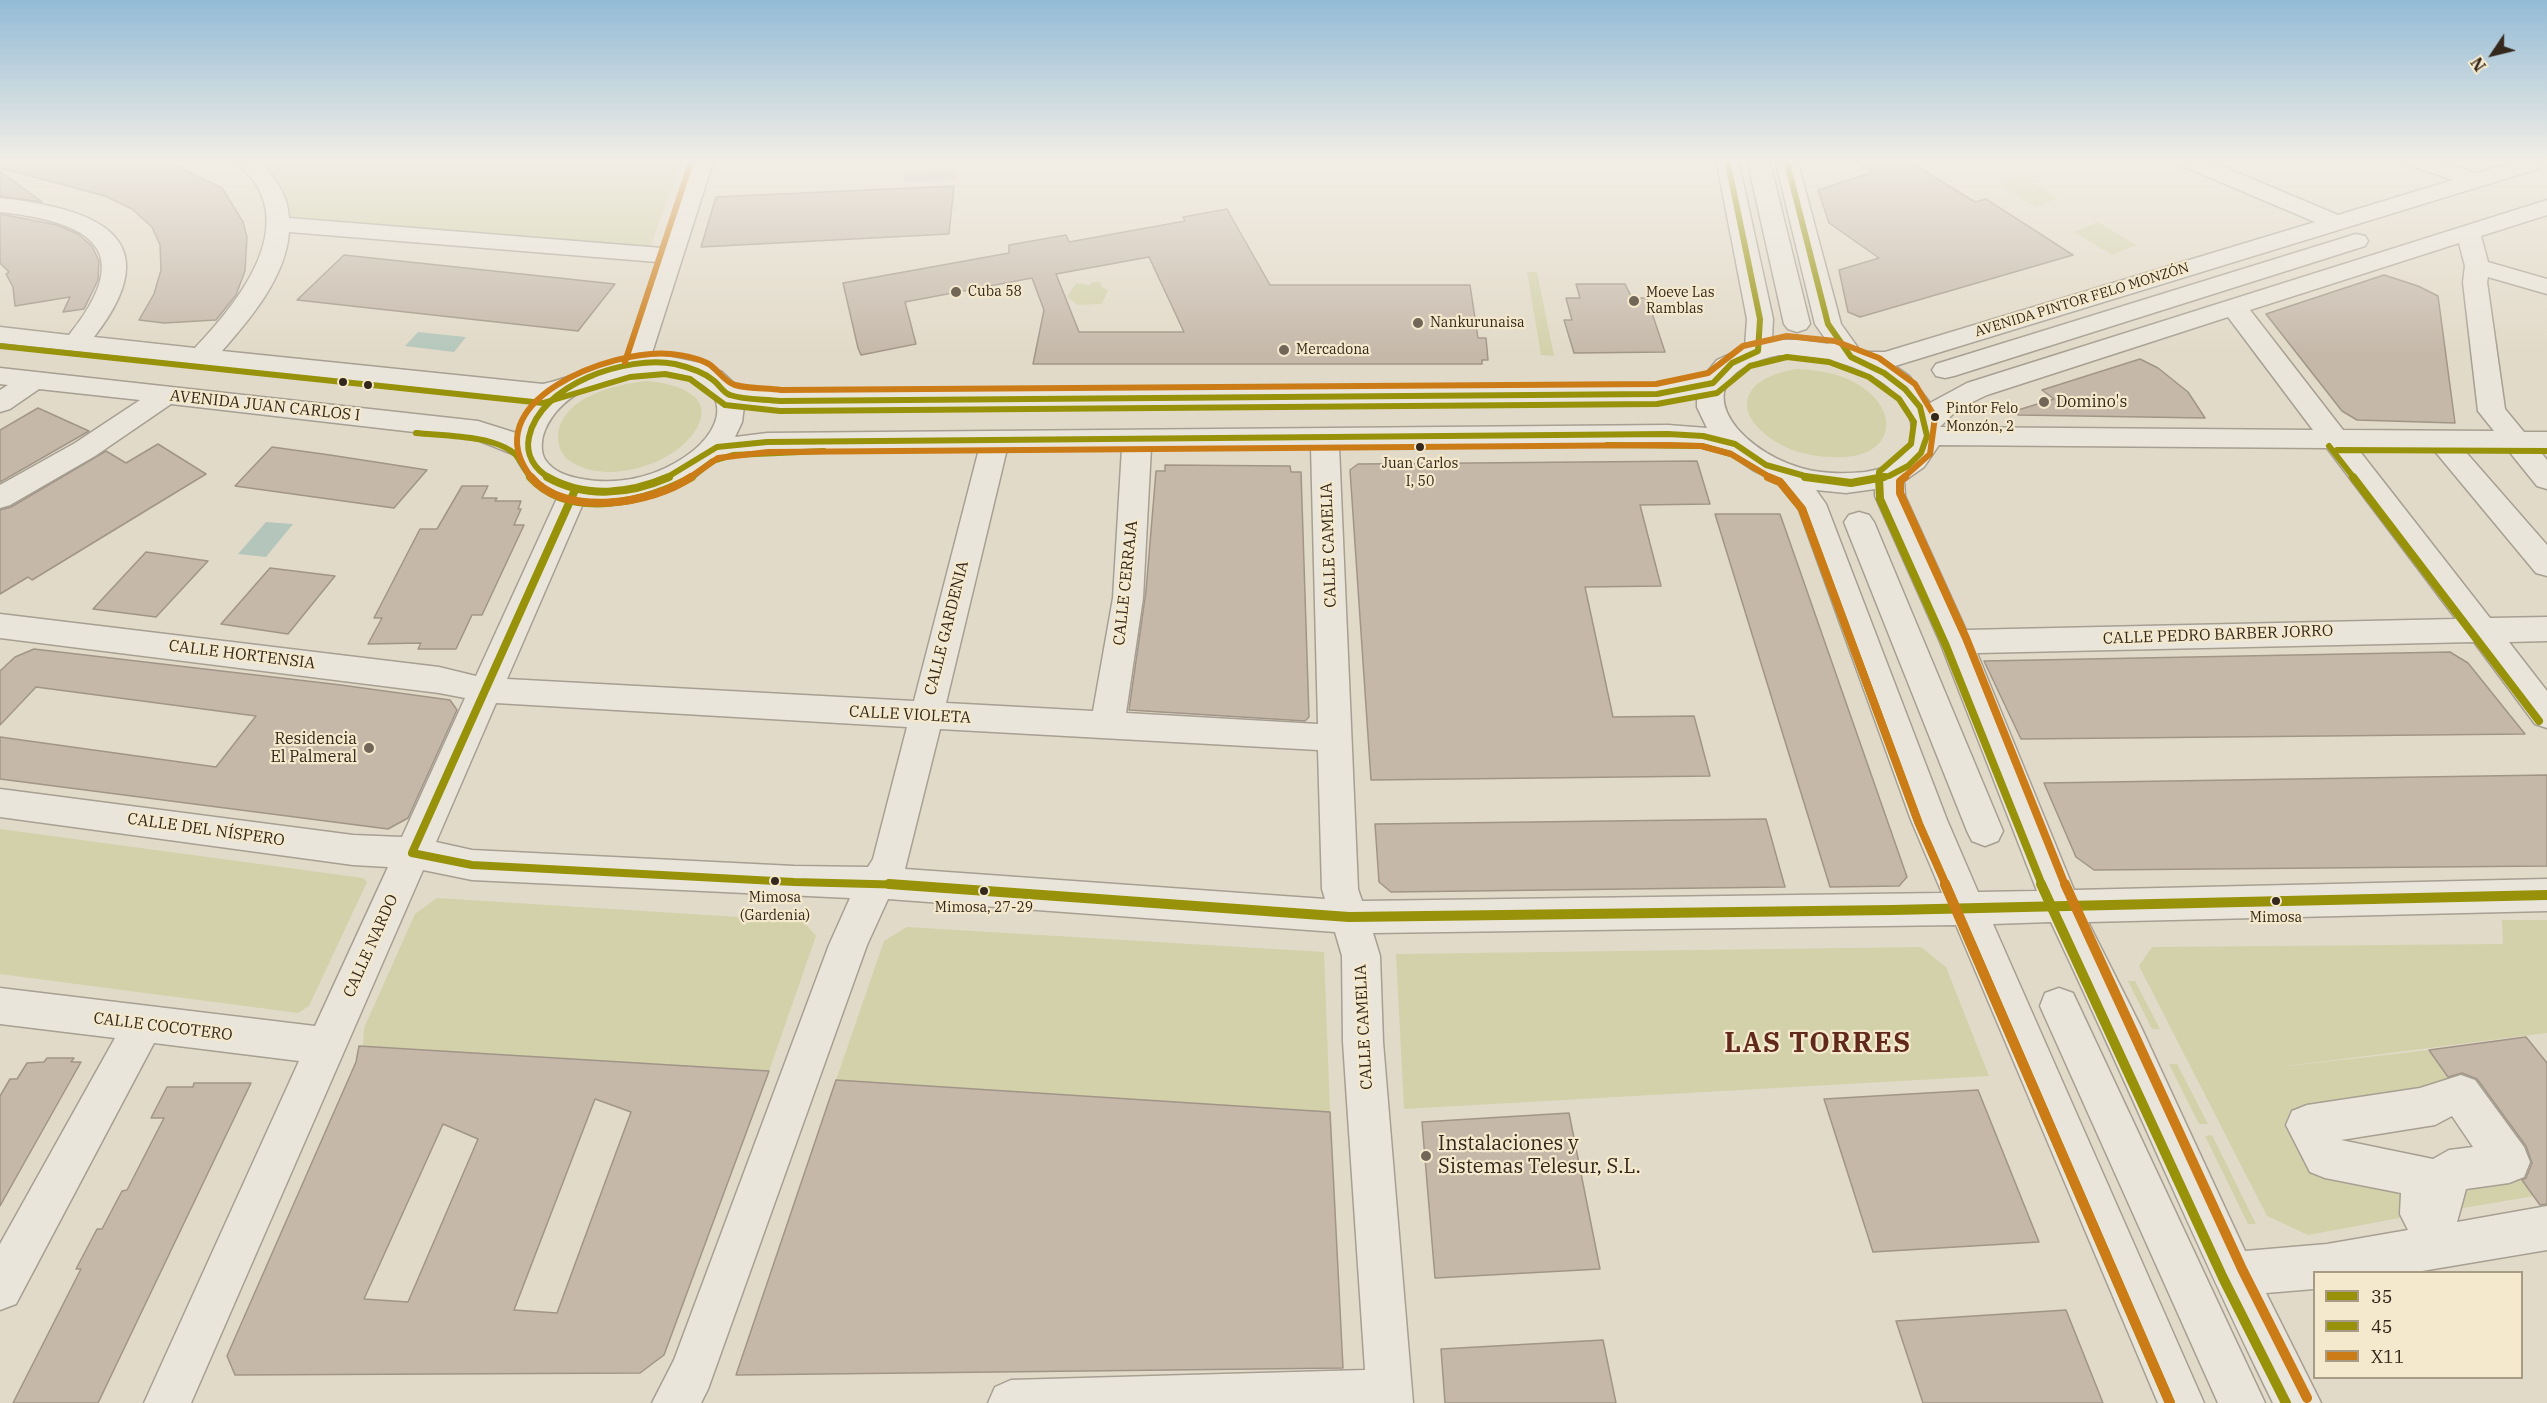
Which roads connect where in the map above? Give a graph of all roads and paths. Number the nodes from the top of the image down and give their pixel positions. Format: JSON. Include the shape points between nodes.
{"nodes":[{"id":1,"x":85,"y":224,"type":"edge"},
{"id":2,"x":681,"y":224,"type":"edge"},
{"id":3,"x":1741,"y":224,"type":"edge"},
{"id":4,"x":1773,"y":224,"type":"edge"},
{"id":5,"x":1803,"y":224,"type":"edge"},
{"id":6,"x":2333,"y":224,"type":"edge"},
{"id":7,"x":2406,"y":224,"type":"edge"},
{"id":8,"x":2489,"y":224,"type":"edge"},
{"id":9,"x":279,"y":225,"type":"joint"},
{"id":10,"x":2468,"y":231,"type":"junction"},
{"id":11,"x":2413,"y":249,"type":"junction"},
{"id":12,"x":671,"y":256,"type":"junction"},
{"id":13,"x":2476,"y":274,"type":"junction"},
{"id":14,"x":2547,"y":287,"type":"edge"},
{"id":15,"x":2233,"y":306,"type":"junction"},
{"id":16,"x":1797,"y":324,"type":"dead end"},
{"id":17,"x":0,"y":335,"type":"edge"},
{"id":18,"x":76,"y":343,"type":"junction"},
{"id":19,"x":1758,"y":351,"type":"junction"},
{"id":20,"x":0,"y":355,"type":"edge"},
{"id":21,"x":202,"y":357,"type":"junction"},
{"id":22,"x":1855,"y":358,"type":"junction"},
{"id":23,"x":635,"y":365,"type":"junction"},
{"id":24,"x":1946,"y":370,"type":"dead end"},
{"id":25,"x":0,"y":376,"type":"edge"},
{"id":26,"x":34,"y":380,"type":"junction"},
{"id":27,"x":1713,"y":383,"type":"junction"},
{"id":28,"x":572,"y":386,"type":"junction"},
{"id":29,"x":165,"y":395,"type":"junction"},
{"id":30,"x":729,"y":395,"type":"junction"},
{"id":31,"x":0,"y":403,"type":"edge"},
{"id":32,"x":501,"y":410,"type":"dead end"},
{"id":33,"x":1670,"y":415,"type":"dead end"},
{"id":34,"x":766,"y":420,"type":"dead end"},
{"id":35,"x":1927,"y":431,"type":"junction"},
{"id":36,"x":1325,"y":438,"type":"junction"},
{"id":37,"x":1137,"y":439,"type":"junction"},
{"id":38,"x":2337,"y":440,"type":"junction"},
{"id":39,"x":995,"y":441,"type":"junction"},
{"id":40,"x":2441,"y":441,"type":"junction"},
{"id":41,"x":2514,"y":441,"type":"junction"},
{"id":42,"x":2547,"y":441,"type":"edge"},
{"id":43,"x":1735,"y":444,"type":"junction"},
{"id":44,"x":527,"y":449,"type":"junction"},
{"id":45,"x":713,"y":449,"type":"junction"},
{"id":46,"x":1786,"y":473,"type":"junction"},
{"id":47,"x":1889,"y":476,"type":"junction"},
{"id":48,"x":2547,"y":479,"type":"edge"},
{"id":49,"x":575,"y":490,"type":"junction"},
{"id":50,"x":0,"y":498,"type":"edge"},
{"id":51,"x":1859,"y":522,"type":"dead end"},
{"id":52,"x":2547,"y":565,"type":"edge"},
{"id":53,"x":2481,"y":629,"type":"junction"},
{"id":54,"x":2547,"y":629,"type":"edge"},
{"id":55,"x":5,"y":633,"type":"edge"},
{"id":56,"x":1956,"y":642,"type":"junction"},
{"id":57,"x":484,"y":690,"type":"junction"},
{"id":58,"x":2547,"y":715,"type":"edge"},
{"id":59,"x":926,"y":717,"type":"junction"},
{"id":60,"x":1107,"y":726,"type":"junction"},
{"id":61,"x":1336,"y":738,"type":"junction"},
{"id":62,"x":0,"y":803,"type":"edge"},
{"id":63,"x":1985,"y":831,"type":"dead end"},
{"id":64,"x":412,"y":853,"type":"junction"},
{"id":65,"x":879,"y":883,"type":"junction"},
{"id":66,"x":2547,"y":895,"type":"edge"},
{"id":67,"x":2062,"y":906,"type":"junction"},
{"id":68,"x":1967,"y":908,"type":"junction"},
{"id":69,"x":1349,"y":917,"type":"junction"},
{"id":70,"x":0,"y":1006,"type":"edge"},
{"id":71,"x":2059,"y":1006,"type":"dead end"},
{"id":72,"x":143,"y":1025,"type":"junction"},
{"id":73,"x":326,"y":1046,"type":"junction"},
{"id":74,"x":2440,"y":1212,"type":"joint"},
{"id":75,"x":2547,"y":1228,"type":"edge"},
{"id":76,"x":2233,"y":1274,"type":"junction"},
{"id":77,"x":0,"y":1288,"type":"edge"},
{"id":78,"x":1389,"y":1398,"type":"edge"},
{"id":79,"x":167,"y":1403,"type":"edge"},
{"id":80,"x":675,"y":1403,"type":"edge"},
{"id":81,"x":1011,"y":1403,"type":"edge"},
{"id":82,"x":2181,"y":1403,"type":"edge"},
{"id":83,"x":2242,"y":1403,"type":"edge"},
{"id":84,"x":2298,"y":1403,"type":"edge"}],
"edges":[{"from":1,"to":18,"type":"street","via":[[110,246],[117,270],[100,315]]},
{"from":2,"to":12,"type":"street"},
{"from":3,"to":19,"type":"street","via":[[1760,319]]},
{"from":4,"to":16,"type":"street"},
{"from":5,"to":22,"type":"street","via":[[1828,324]]},
{"from":6,"to":22,"type":"street","name":"AVENIDA PINTOR FELO MONZÓN","via":[[1901,358]]},
{"from":7,"to":24,"type":"street","name":"AVENIDA PINTOR FELO MONZÓN"},
{"from":8,"to":10,"type":"street"},
{"from":9,"to":12,"type":"street"},
{"from":9,"to":21,"type":"street","via":[[273,254],[259,283],[225,333]]},
{"from":10,"to":11,"type":"street"},
{"from":10,"to":13,"type":"street"},
{"from":11,"to":13,"type":"street"},
{"from":11,"to":15,"type":"street"},
{"from":12,"to":23,"type":"street"},
{"from":13,"to":14,"type":"street"},
{"from":13,"to":41,"type":"street","via":[[2492,411]]},
{"from":15,"to":35,"type":"street","via":[[1949,400],[1937,410]]},
{"from":15,"to":38,"type":"street"},
{"from":17,"to":18,"type":"street"},
{"from":18,"to":21,"type":"street"},
{"from":19,"to":22,"type":"street","via":[[1803,347]]},
{"from":19,"to":27,"type":"street","via":[[1722,369]]},
{"from":20,"to":32,"type":"street","name":"AVENIDA JUAN CARLOS I"},
{"from":21,"to":28,"type":"street","via":[[509,391],[543,393]]},
{"from":22,"to":35,"type":"street","via":[[1905,388],[1920,407]]},
{"from":23,"to":28,"type":"street"},
{"from":23,"to":30,"type":"street","via":[[666,363],[694,368],[716,379]]},
{"from":25,"to":26,"type":"street","name":"AVENIDA JUAN CARLOS I"},
{"from":26,"to":29,"type":"street","name":"AVENIDA JUAN CARLOS I"},
{"from":26,"to":31,"type":"street"},
{"from":27,"to":30,"type":"street","via":[[1657,394],[780,401]]},
{"from":27,"to":43,"type":"street","via":[[1712,413]]},
{"from":28,"to":44,"type":"street","via":[[537,416],[528,433]]},
{"from":29,"to":44,"type":"street","name":"AVENIDA JUAN CARLOS I","via":[[478,430]]},
{"from":29,"to":50,"type":"street","via":[[77,456]]},
{"from":30,"to":45,"type":"street","via":[[732,412]]},
{"from":33,"to":34,"type":"street"},
{"from":35,"to":38,"type":"street"},
{"from":35,"to":47,"type":"street","via":[[1921,453]]},
{"from":36,"to":37,"type":"street"},
{"from":36,"to":43,"type":"street","via":[[1668,434],[1703,436]]},
{"from":36,"to":61,"type":"street","name":"CALLE CAMELIA"},
{"from":37,"to":39,"type":"street"},
{"from":37,"to":60,"type":"street","name":"CALLE CERRAJA","via":[[1128,598]]},
{"from":38,"to":40,"type":"street"},
{"from":38,"to":53,"type":"street"},
{"from":39,"to":45,"type":"street","via":[[767,442]]},
{"from":39,"to":59,"type":"street","name":"CALLE GARDENIA"},
{"from":40,"to":41,"type":"street"},
{"from":40,"to":52,"type":"street"},
{"from":41,"to":42,"type":"street"},
{"from":41,"to":48,"type":"street"},
{"from":43,"to":46,"type":"street"},
{"from":44,"to":49,"type":"street","via":[[534,467],[542,474]]},
{"from":45,"to":49,"type":"street","via":[[673,476],[644,486],[607,492]]},
{"from":46,"to":47,"type":"street","via":[[1851,483]]},
{"from":46,"to":68,"type":"street","via":[[1811,504],[1929,820]]},
{"from":47,"to":56,"type":"street","via":[[1890,496]]},
{"from":49,"to":57,"type":"street","name":"CALLE NARDO"},
{"from":51,"to":63,"type":"street"},
{"from":53,"to":54,"type":"street","name":"CALLE PEDRO BARBER JORRO"},
{"from":53,"to":56,"type":"street","name":"CALLE PEDRO BARBER JORRO"},
{"from":53,"to":58,"type":"street"},
{"from":55,"to":57,"type":"street","name":"CALLE HORTENSIA","via":[[439,680]]},
{"from":56,"to":67,"type":"street"},
{"from":57,"to":59,"type":"street","name":"CALLE VIOLETA"},
{"from":57,"to":64,"type":"street","name":"CALLE NARDO"},
{"from":59,"to":60,"type":"street","name":"CALLE VIOLETA"},
{"from":59,"to":65,"type":"street","name":"CALLE GARDENIA","via":[[890,862]]},
{"from":60,"to":61,"type":"street","name":"CALLE VIOLETA"},
{"from":61,"to":69,"type":"street","name":"CALLE CAMELIA","via":[[1340,888]]},
{"from":62,"to":64,"type":"street","name":"CALLE DEL NÍSPERO","via":[[353,850]]},
{"from":64,"to":65,"type":"street","name":"CALLE DEL NÍSPERO","via":[[472,865]]},
{"from":64,"to":73,"type":"street","name":"CALLE NARDO"},
{"from":65,"to":69,"type":"street","name":"CALLE DEL NÍSPERO"},
{"from":65,"to":80,"type":"street","name":"CALLE GARDENIA","via":[[848,945],[692,1373]]},
{"from":66,"to":67,"type":"street","name":"CALLE DEL NÍSPERO"},
{"from":67,"to":68,"type":"street","name":"CALLE DEL NÍSPERO"},
{"from":67,"to":76,"type":"street"},
{"from":68,"to":69,"type":"street","name":"CALLE DEL NÍSPERO"},
{"from":68,"to":82,"type":"street"},
{"from":69,"to":78,"type":"street","name":"CALLE CAMELIA","via":[[1361,956],[1363,1042]]},
{"from":70,"to":72,"type":"street","name":"CALLE COCOTERO"},
{"from":71,"to":83,"type":"street"},
{"from":72,"to":73,"type":"street","name":"CALLE COCOTERO"},
{"from":72,"to":77,"type":"street"},
{"from":73,"to":79,"type":"street","name":"CALLE NARDO"},
{"from":74,"to":74,"type":"street","via":[[2421,1214],[2424,1176],[2325,1157],[2307,1125],[2434,1105],[2435,1101],[2461,1094],[2509,1162],[2449,1171]]},
{"from":75,"to":76,"type":"street","via":[[2327,1266]]},
{"from":76,"to":84,"type":"street"},
{"from":78,"to":81,"type":"street"}]}
